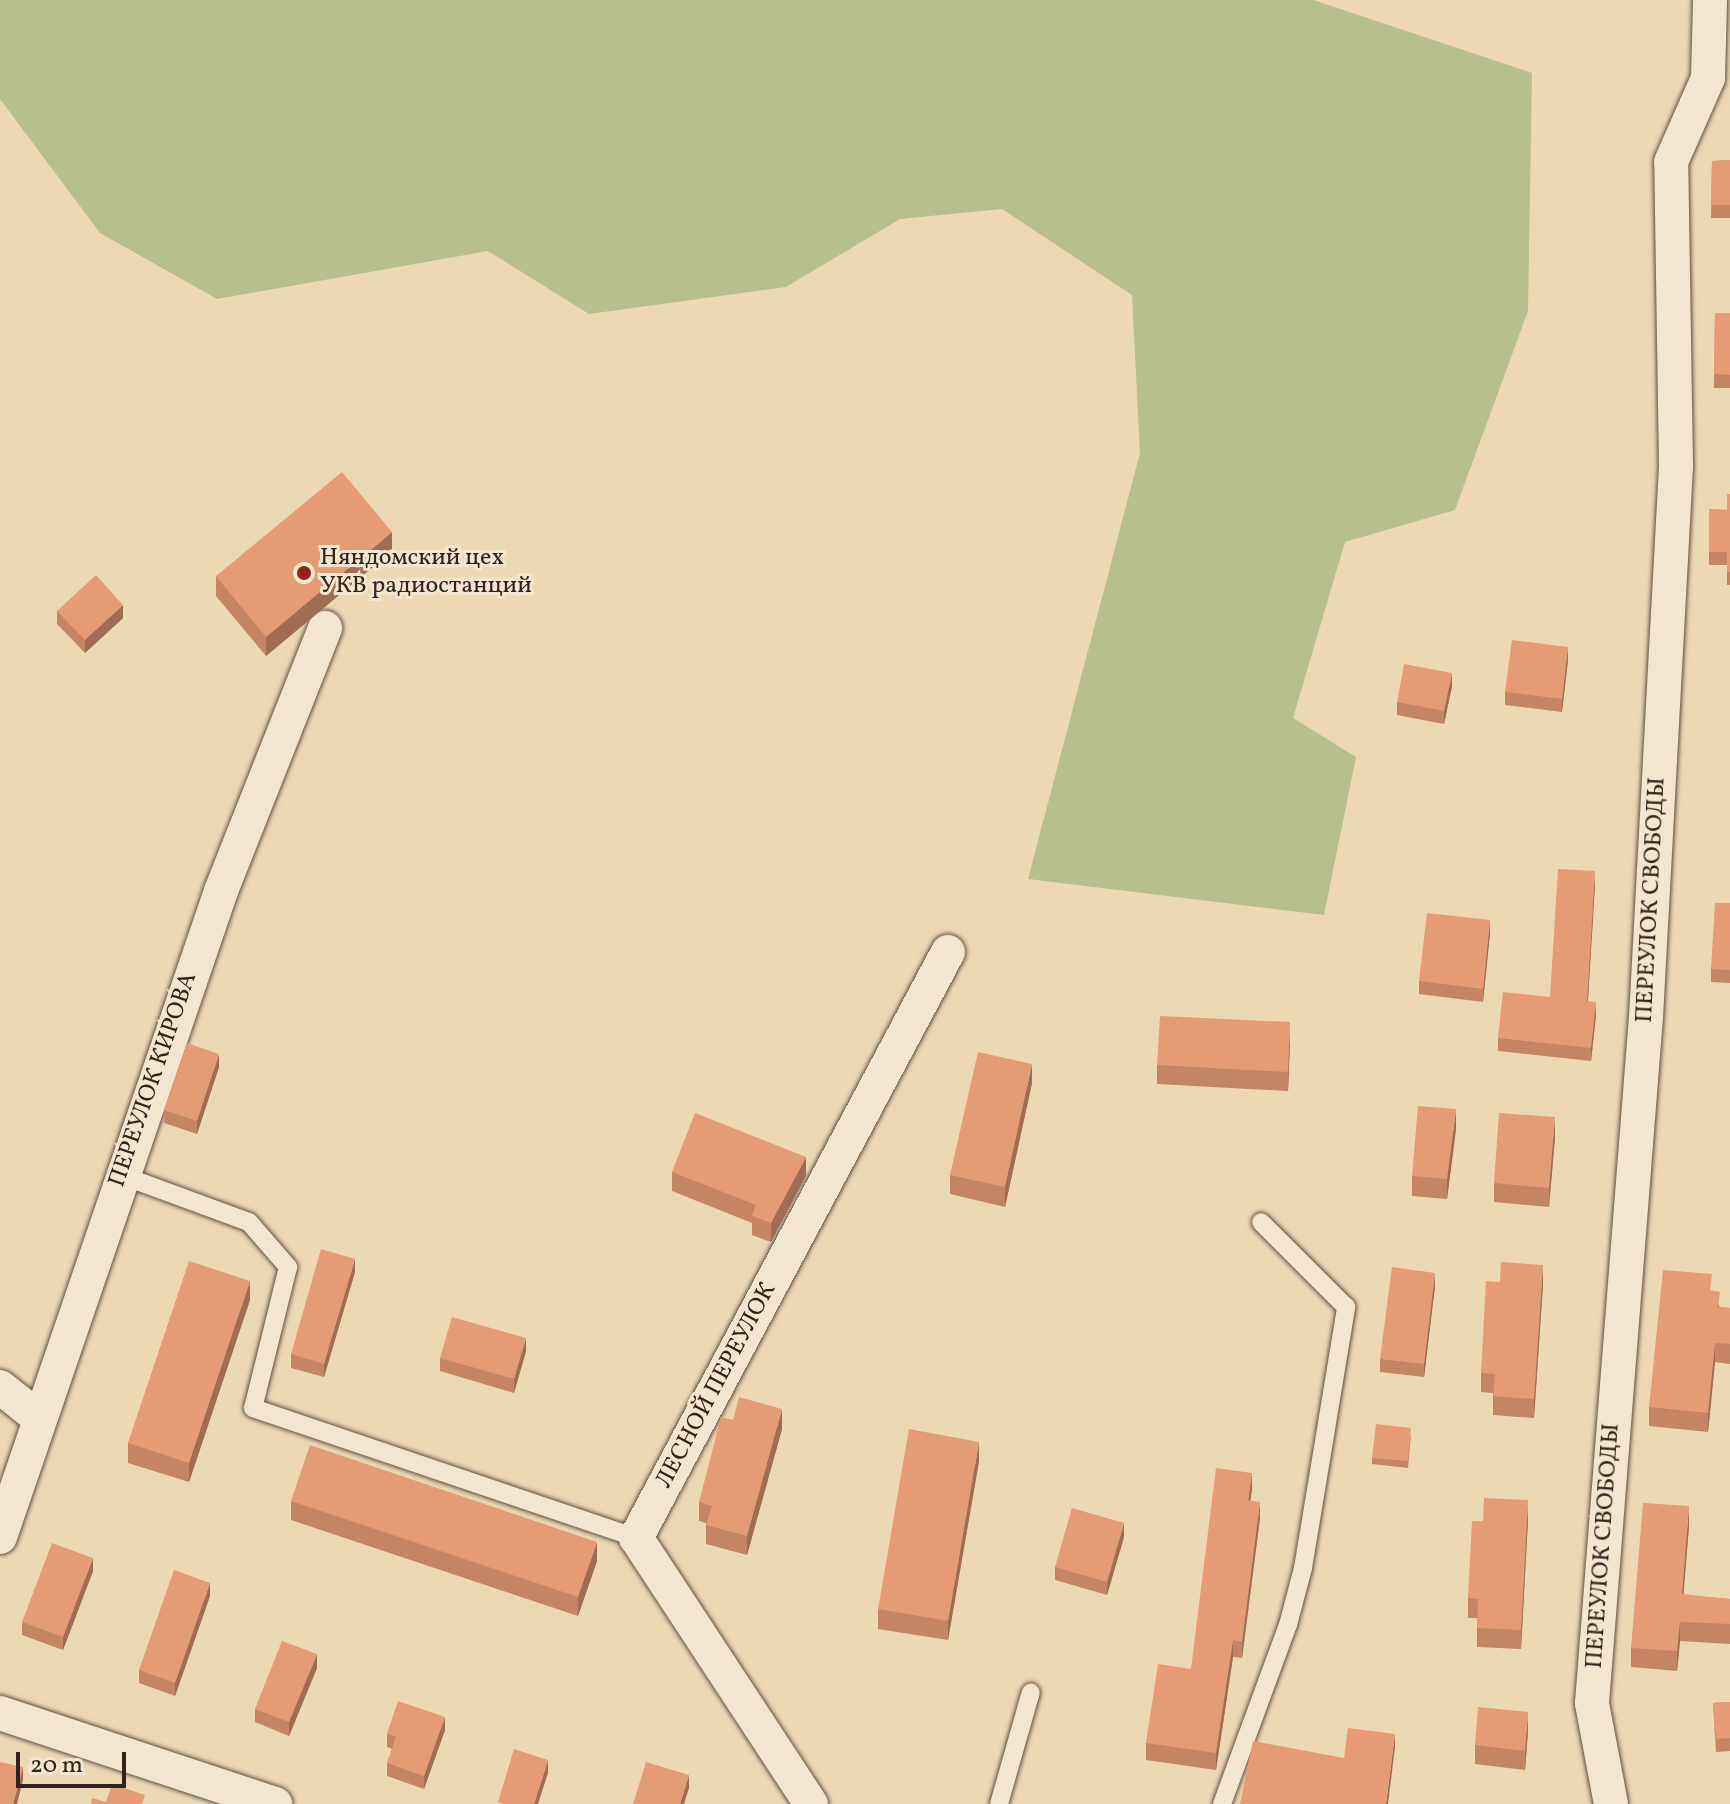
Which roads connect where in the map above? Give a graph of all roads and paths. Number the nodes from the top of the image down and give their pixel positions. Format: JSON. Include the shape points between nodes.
{"nodes":[{"id":1,"x":1710,"y":0,"type":"edge"},
{"id":2,"x":325,"y":628,"type":"dead end"},
{"id":3,"x":948,"y":952,"type":"dead end"},
{"id":4,"x":121,"y":1175,"type":"junction"},
{"id":5,"x":1261,"y":1222,"type":"dead end"},
{"id":6,"x":0,"y":1387,"type":"edge"},
{"id":7,"x":39,"y":1418,"type":"junction"},
{"id":8,"x":0,"y":1537,"type":"edge"},
{"id":9,"x":636,"y":1538,"type":"junction"},
{"id":10,"x":1031,"y":1692,"type":"dead end"},
{"id":11,"x":0,"y":1713,"type":"edge"},
{"id":12,"x":275,"y":1804,"type":"edge"},
{"id":13,"x":811,"y":1804,"type":"edge"},
{"id":14,"x":999,"y":1804,"type":"edge"},
{"id":15,"x":1222,"y":1804,"type":"edge"},
{"id":16,"x":1611,"y":1804,"type":"edge"}],
"edges":[{"from":1,"to":16,"type":"street","name":"ПЕРЕУЛОК СВОБОДЫ","via":[[1708,78],[1671,162],[1675,498],[1646,1017],[1592,1703]]},
{"from":2,"to":4,"type":"street","name":"ПЕРЕУЛОК КИРОВА","via":[[221,891]]},
{"from":3,"to":9,"type":"street","name":"ЛЕСНОЙ ПЕРЕУЛОК"},
{"from":4,"to":7,"type":"street","name":"ПЕРЕУЛОК КИРОВА"},
{"from":4,"to":9,"type":"lane","via":[[249,1222],[288,1267],[253,1408]]},
{"from":5,"to":15,"type":"lane","via":[[1346,1307],[1303,1568],[1288,1625]]},
{"from":6,"to":7,"type":"street"},
{"from":7,"to":8,"type":"street","name":"ПЕРЕУЛОК КИРОВА"},
{"from":9,"to":13,"type":"street"},
{"from":10,"to":14,"type":"lane"},
{"from":11,"to":12,"type":"street"}]}
